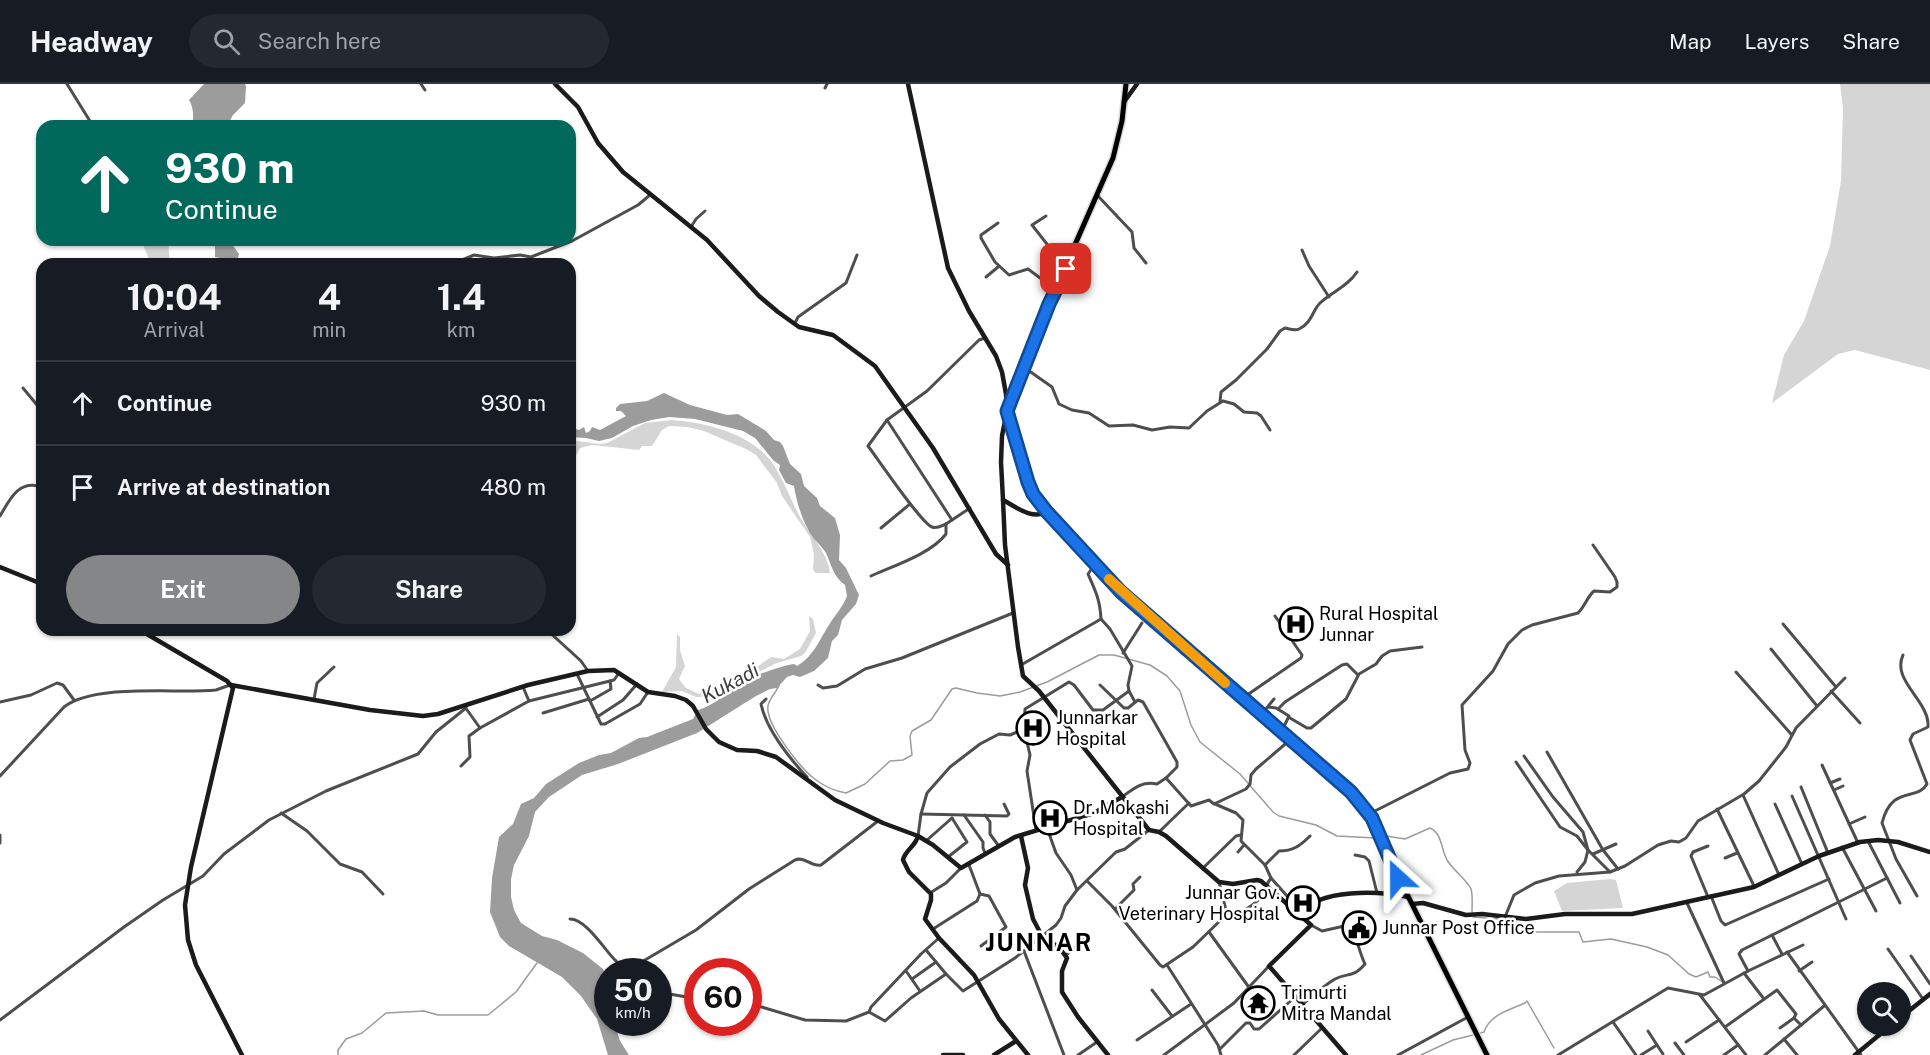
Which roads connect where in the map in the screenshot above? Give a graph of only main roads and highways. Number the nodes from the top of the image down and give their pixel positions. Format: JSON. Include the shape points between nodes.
{"nodes":[{"id":1,"x":1126,"y":84,"type":"edge"},
{"id":2,"x":1487,"y":1055,"type":"edge"}],
"edges":[{"from":1,"to":2,"type":"main road","via":[[1113,158],[1007,411],[1028,482],[1047,512],[1121,592],[1351,792],[1369,814]]}]}
